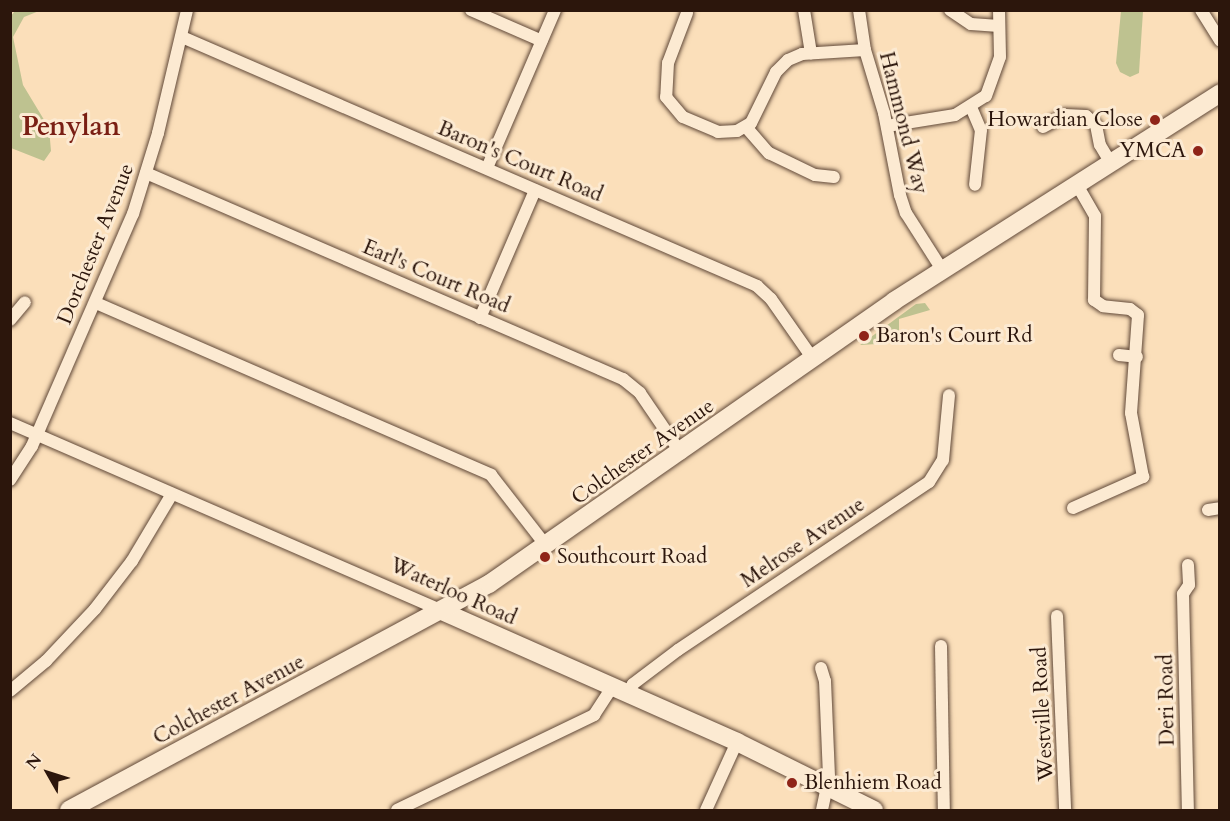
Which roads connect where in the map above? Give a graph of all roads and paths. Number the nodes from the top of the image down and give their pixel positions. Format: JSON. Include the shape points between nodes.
{"nodes":[{"id":1,"x":187,"y":10,"type":"edge"},
{"id":2,"x":471,"y":10,"type":"edge"},
{"id":3,"x":555,"y":10,"type":"edge"},
{"id":4,"x":804,"y":10,"type":"edge"},
{"id":5,"x":859,"y":10,"type":"edge"},
{"id":6,"x":950,"y":10,"type":"edge"},
{"id":7,"x":999,"y":10,"type":"edge"},
{"id":8,"x":1201,"y":10,"type":"edge"},
{"id":9,"x":687,"y":13,"type":"dead end"},
{"id":10,"x":999,"y":27,"type":"junction"},
{"id":11,"x":182,"y":37,"type":"junction"},
{"id":12,"x":1220,"y":40,"type":"edge"},
{"id":13,"x":542,"y":41,"type":"junction"},
{"id":14,"x":865,"y":50,"type":"junction"},
{"id":15,"x":811,"y":53,"type":"junction"},
{"id":16,"x":1220,"y":93,"type":"edge"},
{"id":17,"x":971,"y":107,"type":"junction"},
{"id":18,"x":887,"y":126,"type":"junction"},
{"id":19,"x":746,"y":127,"type":"junction"},
{"id":20,"x":1043,"y":127,"type":"dead end"},
{"id":21,"x":1111,"y":163,"type":"junction"},
{"id":22,"x":486,"y":168,"type":"junction"},
{"id":23,"x":146,"y":173,"type":"junction"},
{"id":24,"x":834,"y":177,"type":"dead end"},
{"id":25,"x":975,"y":185,"type":"dead end"},
{"id":26,"x":1077,"y":185,"type":"junction"},
{"id":27,"x":535,"y":190,"type":"junction"},
{"id":28,"x":943,"y":271,"type":"junction"},
{"id":29,"x":25,"y":302,"type":"dead end"},
{"id":30,"x":96,"y":303,"type":"junction"},
{"id":31,"x":480,"y":318,"type":"junction"},
{"id":32,"x":10,"y":320,"type":"edge"},
{"id":33,"x":1119,"y":356,"type":"dead end"},
{"id":34,"x":1137,"y":357,"type":"junction"},
{"id":35,"x":813,"y":359,"type":"junction"},
{"id":36,"x":949,"y":395,"type":"dead end"},
{"id":37,"x":10,"y":423,"type":"edge"},
{"id":38,"x":38,"y":434,"type":"junction"},
{"id":39,"x":681,"y":453,"type":"junction"},
{"id":40,"x":10,"y":480,"type":"edge"},
{"id":41,"x":172,"y":494,"type":"junction"},
{"id":42,"x":1073,"y":508,"type":"dead end"},
{"id":43,"x":547,"y":547,"type":"junction"},
{"id":44,"x":1188,"y":565,"type":"dead end"},
{"id":45,"x":444,"y":612,"type":"junction"},
{"id":46,"x":1058,"y":616,"type":"dead end"},
{"id":47,"x":941,"y":646,"type":"dead end"},
{"id":48,"x":821,"y":668,"type":"dead end"},
{"id":49,"x":620,"y":689,"type":"junction"},
{"id":50,"x":10,"y":691,"type":"edge"},
{"id":51,"x":737,"y":742,"type":"junction"},
{"id":52,"x":829,"y":787,"type":"junction"},
{"id":53,"x":69,"y":810,"type":"edge"},
{"id":54,"x":397,"y":810,"type":"edge"},
{"id":55,"x":706,"y":810,"type":"edge"},
{"id":56,"x":822,"y":810,"type":"edge"},
{"id":57,"x":874,"y":810,"type":"edge"},
{"id":58,"x":944,"y":810,"type":"edge"},
{"id":59,"x":1065,"y":810,"type":"edge"},
{"id":60,"x":1188,"y":810,"type":"edge"}],
"edges":[{"from":1,"to":11,"type":"street","name":"Dorchester Avenue"},
{"from":2,"to":13,"type":"street"},
{"from":3,"to":13,"type":"street"},
{"from":4,"to":15,"type":"street"},
{"from":5,"to":14,"type":"street","name":"Hammond Way"},
{"from":6,"to":10,"type":"street","via":[[971,24]]},
{"from":7,"to":10,"type":"street"},
{"from":8,"to":12,"type":"street"},
{"from":9,"to":19,"type":"street","via":[[668,63],[666,97],[676,112],[709,129],[728,133]]},
{"from":10,"to":17,"type":"street","via":[[1000,57],[995,78],[986,96]]},
{"from":11,"to":22,"type":"street","name":"Baron's Court Road"},
{"from":11,"to":23,"type":"street","name":"Dorchester Avenue"},
{"from":13,"to":22,"type":"street"},
{"from":14,"to":15,"type":"street"},
{"from":14,"to":18,"type":"street","name":"Hammond Way"},
{"from":15,"to":19,"type":"street","via":[[795,56],[781,66],[757,116]]},
{"from":16,"to":21,"type":"street","name":"Colchester Avenue"},
{"from":17,"to":18,"type":"street","via":[[946,117]]},
{"from":17,"to":25,"type":"street","via":[[981,130]]},
{"from":18,"to":28,"type":"street","name":"Hammond Way","via":[[894,174],[906,213]]},
{"from":19,"to":24,"type":"street","via":[[769,153],[814,175]]},
{"from":20,"to":21,"type":"street","via":[[1065,115],[1086,116],[1096,125],[1100,146]]},
{"from":21,"to":26,"type":"street","name":"Colchester Avenue"},
{"from":22,"to":27,"type":"street","name":"Baron's Court Road"},
{"from":23,"to":30,"type":"street","name":"Dorchester Avenue"},
{"from":23,"to":31,"type":"street","name":"Earl's Court Road"},
{"from":26,"to":28,"type":"street","name":"Colchester Avenue"},
{"from":26,"to":34,"type":"street","via":[[1095,216],[1094,300],[1103,306],[1130,309],[1138,315]]},
{"from":27,"to":31,"type":"street"},
{"from":27,"to":35,"type":"street","name":"Baron's Court Road","via":[[757,286],[771,299]]},
{"from":28,"to":35,"type":"street","name":"Colchester Avenue"},
{"from":29,"to":32,"type":"street"},
{"from":30,"to":38,"type":"street","name":"Dorchester Avenue"},
{"from":30,"to":43,"type":"street","via":[[490,475]]},
{"from":31,"to":39,"type":"street","name":"Earl's Court Road","via":[[634,386]]},
{"from":33,"to":34,"type":"street"},
{"from":34,"to":42,"type":"street","via":[[1131,413],[1143,477]]},
{"from":35,"to":39,"type":"street","name":"Colchester Avenue"},
{"from":36,"to":49,"type":"street","name":"Melrose Avenue","via":[[943,460],[929,483],[671,654],[633,684]]},
{"from":37,"to":38,"type":"street","name":"Waterloo Road"},
{"from":38,"to":40,"type":"street","name":"Dorchester Avenue"},
{"from":38,"to":41,"type":"street","name":"Waterloo Road"},
{"from":39,"to":43,"type":"street","name":"Colchester Avenue"},
{"from":41,"to":45,"type":"street","name":"Waterloo Road"},
{"from":41,"to":50,"type":"street","via":[[132,561],[95,609],[46,661]]},
{"from":43,"to":45,"type":"street","name":"Colchester Avenue"},
{"from":44,"to":60,"type":"street","name":"Deri Road","via":[[1190,585],[1183,594]]},
{"from":45,"to":49,"type":"street","name":"Waterloo Road"},
{"from":45,"to":53,"type":"street","name":"Colchester Avenue"},
{"from":46,"to":59,"type":"street","name":"Westville Road"},
{"from":47,"to":58,"type":"street"},
{"from":48,"to":52,"type":"street","via":[[825,681]]},
{"from":49,"to":51,"type":"street","name":"Waterloo Road"},
{"from":49,"to":54,"type":"street","name":"Melrose Avenue","via":[[594,715]]},
{"from":51,"to":52,"type":"street","name":"Waterloo Road"},
{"from":51,"to":55,"type":"street"},
{"from":52,"to":56,"type":"street"},
{"from":52,"to":57,"type":"street","name":"Waterloo Road"}]}
